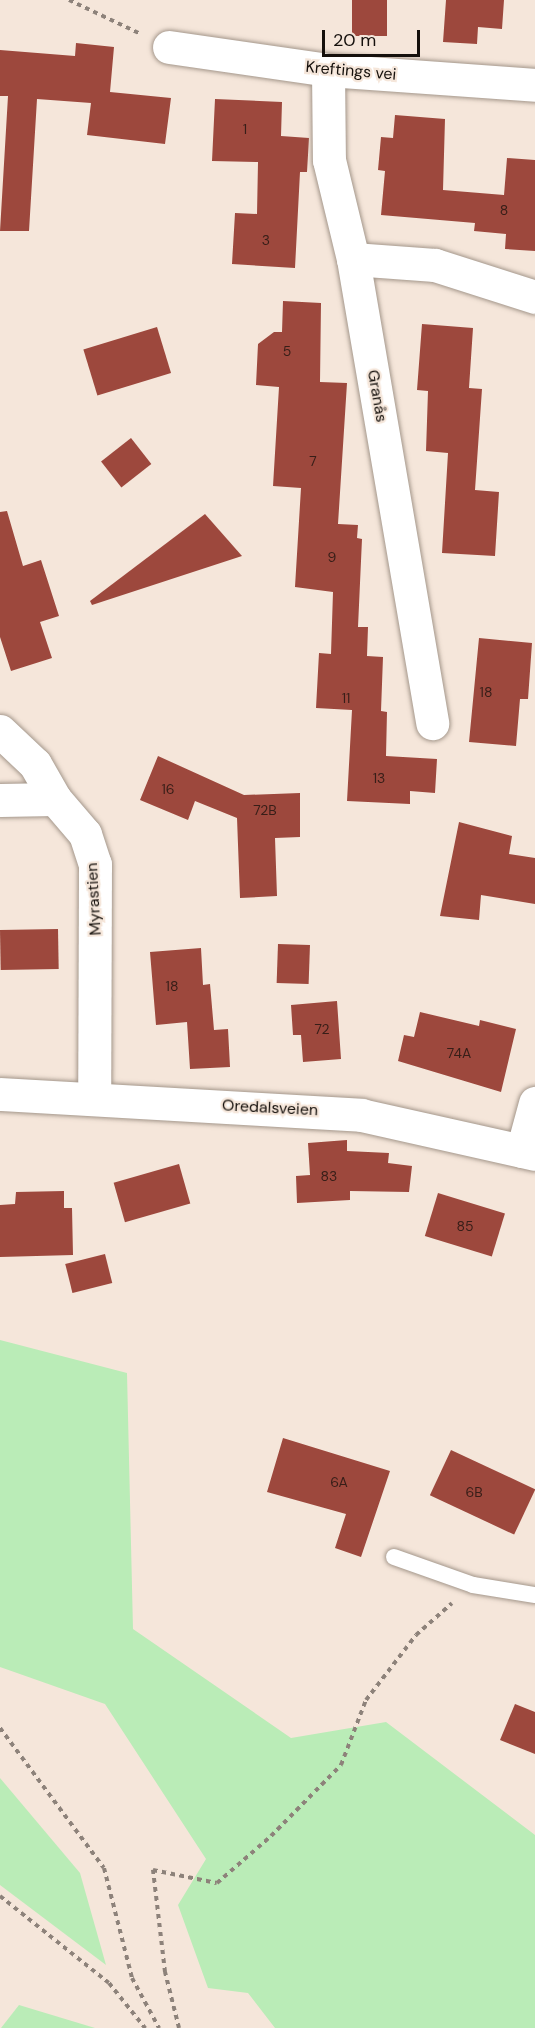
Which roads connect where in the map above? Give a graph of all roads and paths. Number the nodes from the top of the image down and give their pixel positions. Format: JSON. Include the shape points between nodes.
{"nodes":[{"id":1,"x":69,"y":0,"type":"edge"},
{"id":2,"x":169,"y":47,"type":"joint"},
{"id":3,"x":328,"y":70,"type":"junction"},
{"id":4,"x":535,"y":85,"type":"edge"},
{"id":5,"x":353,"y":259,"type":"junction"},
{"id":6,"x":535,"y":297,"type":"edge"},
{"id":7,"x":432,"y":723,"type":"dead end"},
{"id":8,"x":0,"y":731,"type":"edge"},
{"id":9,"x":56,"y":799,"type":"junction"},
{"id":10,"x":0,"y":800,"type":"edge"},
{"id":11,"x":0,"y":1094,"type":"edge"},
{"id":12,"x":94,"y":1099,"type":"junction"},
{"id":13,"x":535,"y":1103,"type":"edge"},
{"id":14,"x":529,"y":1153,"type":"edge"},
{"id":15,"x":394,"y":1557,"type":"dead end"},
{"id":16,"x":472,"y":1585,"type":"junction"},
{"id":17,"x":535,"y":1595,"type":"edge"},
{"id":18,"x":0,"y":1728,"type":"edge"},
{"id":19,"x":0,"y":1896,"type":"edge"},
{"id":20,"x":145,"y":2028,"type":"edge"},
{"id":21,"x":159,"y":2028,"type":"edge"},
{"id":22,"x":179,"y":2028,"type":"edge"}],
"edges":[{"from":1,"to":2,"type":"path"},
{"from":2,"to":3,"type":"street","name":"Kreftings vei"},
{"from":3,"to":4,"type":"street","name":"Kreftings vei"},
{"from":3,"to":5,"type":"street","name":"Granås","via":[[329,160]]},
{"from":5,"to":6,"type":"street","via":[[435,265]]},
{"from":5,"to":7,"type":"street","name":"Granås"},
{"from":8,"to":9,"type":"street","name":"Myrastien","via":[[35,764]]},
{"from":9,"to":10,"type":"street"},
{"from":9,"to":12,"type":"street","name":"Myrastien","via":[[85,834],[95,864]]},
{"from":11,"to":12,"type":"street","name":"Oredalsveien"},
{"from":12,"to":14,"type":"street","name":"Oredalsveien","via":[[361,1115]]},
{"from":13,"to":14,"type":"street"},
{"from":15,"to":16,"type":"lane"},
{"from":16,"to":17,"type":"lane"},
{"from":16,"to":22,"type":"path","via":[[416,1635],[366,1700],[341,1765],[271,1836],[217,1883],[153,1870],[165,1972]]},
{"from":18,"to":21,"type":"path","via":[[104,1868],[132,1978]]},
{"from":19,"to":20,"type":"path","via":[[109,1983]]}]}
